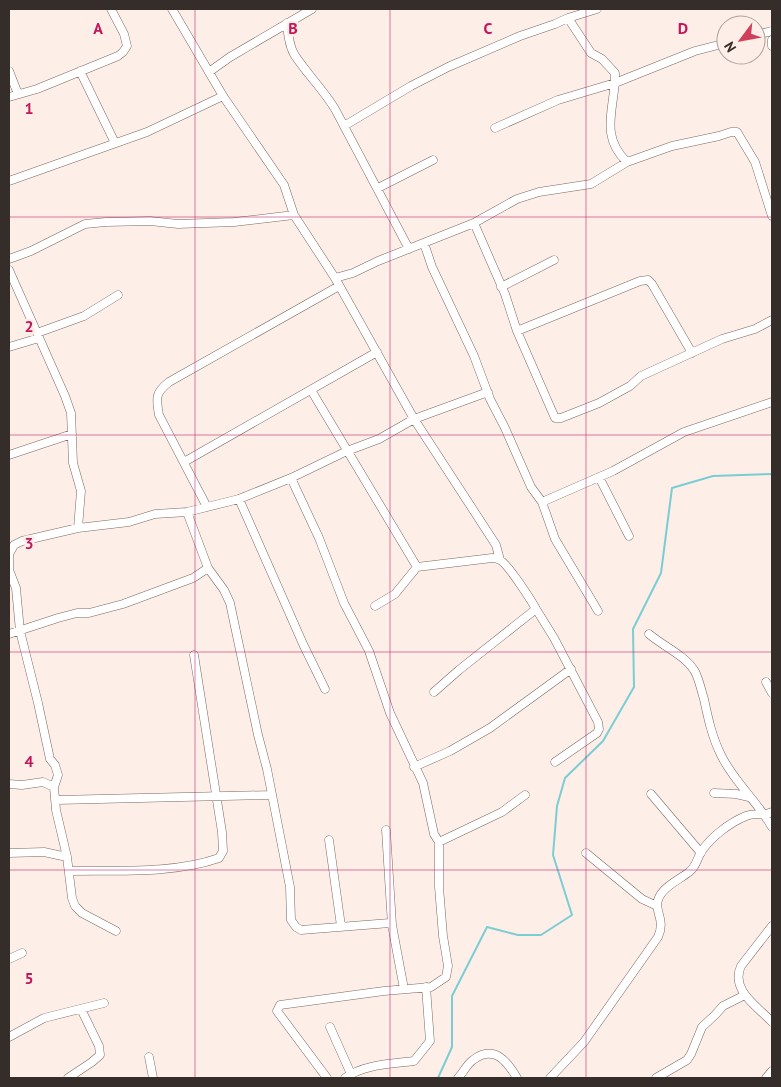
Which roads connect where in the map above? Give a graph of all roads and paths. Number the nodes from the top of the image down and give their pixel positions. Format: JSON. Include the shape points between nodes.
{"nodes":[{"id":1,"x":111,"y":9,"type":"edge"},
{"id":2,"x":172,"y":9,"type":"edge"},
{"id":3,"x":312,"y":9,"type":"edge"},
{"id":4,"x":597,"y":9,"type":"edge"},
{"id":5,"x":568,"y":18,"type":"junction"},
{"id":6,"x":287,"y":23,"type":"junction"},
{"id":7,"x":772,"y":40,"type":"edge"},
{"id":8,"x":716,"y":46,"type":"edge"},
{"id":9,"x":772,"y":46,"type":"edge"},
{"id":10,"x":9,"y":71,"type":"edge"},
{"id":11,"x":80,"y":71,"type":"junction"},
{"id":12,"x":209,"y":72,"type":"junction"},
{"id":13,"x":615,"y":83,"type":"junction"},
{"id":14,"x":18,"y":94,"type":"junction"},
{"id":15,"x":223,"y":96,"type":"junction"},
{"id":16,"x":9,"y":97,"type":"edge"},
{"id":17,"x":344,"y":126,"type":"junction"},
{"id":18,"x":495,"y":128,"type":"dead end"},
{"id":19,"x":115,"y":144,"type":"junction"},
{"id":20,"x":433,"y":160,"type":"dead end"},
{"id":21,"x":627,"y":162,"type":"junction"},
{"id":22,"x":9,"y":182,"type":"edge"},
{"id":23,"x":378,"y":188,"type":"junction"},
{"id":24,"x":294,"y":215,"type":"junction"},
{"id":25,"x":772,"y":216,"type":"edge"},
{"id":26,"x":474,"y":223,"type":"junction"},
{"id":27,"x":424,"y":243,"type":"junction"},
{"id":28,"x":409,"y":249,"type":"junction"},
{"id":29,"x":9,"y":259,"type":"edge"},
{"id":30,"x":554,"y":260,"type":"dead end"},
{"id":31,"x":9,"y":270,"type":"edge"},
{"id":32,"x":335,"y":278,"type":"junction"},
{"id":33,"x":339,"y":286,"type":"junction"},
{"id":34,"x":502,"y":287,"type":"junction"},
{"id":35,"x":118,"y":295,"type":"dead end"},
{"id":36,"x":772,"y":320,"type":"edge"},
{"id":37,"x":517,"y":332,"type":"junction"},
{"id":38,"x":38,"y":336,"type":"junction"},
{"id":39,"x":9,"y":347,"type":"edge"},
{"id":40,"x":377,"y":352,"type":"junction"},
{"id":41,"x":692,"y":353,"type":"junction"},
{"id":42,"x":311,"y":390,"type":"junction"},
{"id":43,"x":488,"y":392,"type":"junction"},
{"id":44,"x":772,"y":402,"type":"edge"},
{"id":45,"x":414,"y":419,"type":"junction"},
{"id":46,"x":72,"y":434,"type":"junction"},
{"id":47,"x":347,"y":451,"type":"junction"},
{"id":48,"x":9,"y":455,"type":"edge"},
{"id":49,"x":184,"y":462,"type":"junction"},
{"id":50,"x":599,"y":477,"type":"junction"},
{"id":51,"x":291,"y":478,"type":"junction"},
{"id":52,"x":239,"y":499,"type":"junction"},
{"id":53,"x":542,"y":502,"type":"junction"},
{"id":54,"x":207,"y":507,"type":"junction"},
{"id":55,"x":187,"y":512,"type":"junction"},
{"id":56,"x":78,"y":528,"type":"junction"},
{"id":57,"x":629,"y":536,"type":"dead end"},
{"id":58,"x":11,"y":543,"type":"edge"},
{"id":59,"x":9,"y":555,"type":"edge"},
{"id":60,"x":500,"y":560,"type":"junction"},
{"id":61,"x":208,"y":568,"type":"junction"},
{"id":62,"x":417,"y":568,"type":"junction"},
{"id":63,"x":9,"y":570,"type":"edge"},
{"id":64,"x":375,"y":606,"type":"dead end"},
{"id":65,"x":536,"y":609,"type":"junction"},
{"id":66,"x":598,"y":611,"type":"dead end"},
{"id":67,"x":20,"y":631,"type":"junction"},
{"id":68,"x":9,"y":634,"type":"edge"},
{"id":69,"x":649,"y":634,"type":"dead end"},
{"id":70,"x":194,"y":655,"type":"dead end"},
{"id":71,"x":570,"y":669,"type":"junction"},
{"id":72,"x":766,"y":682,"type":"dead end"},
{"id":73,"x":325,"y":688,"type":"dead end"},
{"id":74,"x":434,"y":692,"type":"dead end"},
{"id":75,"x":772,"y":693,"type":"edge"},
{"id":76,"x":555,"y":762,"type":"dead end"},
{"id":77,"x":414,"y":767,"type":"junction"},
{"id":78,"x":9,"y":784,"type":"edge"},
{"id":79,"x":54,"y":787,"type":"junction"},
{"id":80,"x":714,"y":793,"type":"dead end"},
{"id":81,"x":271,"y":794,"type":"junction"},
{"id":82,"x":650,"y":794,"type":"dead end"},
{"id":83,"x":525,"y":795,"type":"dead end"},
{"id":84,"x":216,"y":796,"type":"junction"},
{"id":85,"x":749,"y":797,"type":"junction"},
{"id":86,"x":57,"y":800,"type":"junction"},
{"id":87,"x":769,"y":814,"type":"edge"},
{"id":88,"x":772,"y":827,"type":"edge"},
{"id":89,"x":386,"y":830,"type":"dead end"},
{"id":90,"x":329,"y":840,"type":"dead end"},
{"id":91,"x":439,"y":842,"type":"junction"},
{"id":92,"x":9,"y":852,"type":"edge"},
{"id":93,"x":701,"y":852,"type":"junction"},
{"id":94,"x":586,"y":853,"type":"dead end"},
{"id":95,"x":67,"y":857,"type":"junction"},
{"id":96,"x":69,"y":871,"type":"junction"},
{"id":97,"x":657,"y":906,"type":"junction"},
{"id":98,"x":392,"y":925,"type":"junction"},
{"id":99,"x":341,"y":926,"type":"junction"},
{"id":100,"x":772,"y":926,"type":"edge"},
{"id":101,"x":116,"y":931,"type":"dead end"},
{"id":102,"x":22,"y":953,"type":"dead end"},
{"id":103,"x":9,"y":959,"type":"edge"},
{"id":104,"x":426,"y":987,"type":"junction"},
{"id":105,"x":404,"y":990,"type":"junction"},
{"id":106,"x":745,"y":995,"type":"junction"},
{"id":107,"x":104,"y":1003,"type":"dead end"},
{"id":108,"x":81,"y":1009,"type":"junction"},
{"id":109,"x":772,"y":1022,"type":"edge"},
{"id":110,"x":330,"y":1027,"type":"dead end"},
{"id":111,"x":9,"y":1037,"type":"edge"},
{"id":112,"x":149,"y":1057,"type":"dead end"},
{"id":113,"x":772,"y":1071,"type":"edge"},
{"id":114,"x":348,"y":1076,"type":"edge"},
{"id":115,"x":68,"y":1078,"type":"edge"},
{"id":116,"x":153,"y":1078,"type":"edge"},
{"id":117,"x":327,"y":1078,"type":"edge"},
{"id":118,"x":458,"y":1078,"type":"edge"},
{"id":119,"x":517,"y":1078,"type":"edge"},
{"id":120,"x":550,"y":1078,"type":"edge"},
{"id":121,"x":656,"y":1078,"type":"edge"},
{"id":122,"x":766,"y":1078,"type":"edge"}],
"edges":[{"from":1,"to":11,"type":"street","via":[[127,46],[118,56]]},
{"from":2,"to":12,"type":"street"},
{"from":3,"to":6,"type":"street"},
{"from":4,"to":5,"type":"street"},
{"from":5,"to":13,"type":"street","via":[[591,53],[611,66]]},
{"from":5,"to":17,"type":"street","via":[[448,67]]},
{"from":6,"to":12,"type":"street"},
{"from":6,"to":17,"type":"street","via":[[294,53],[326,94]]},
{"from":7,"to":9,"type":"street"},
{"from":8,"to":13,"type":"street"},
{"from":10,"to":14,"type":"street"},
{"from":11,"to":14,"type":"street"},
{"from":11,"to":19,"type":"street"},
{"from":12,"to":15,"type":"street"},
{"from":13,"to":18,"type":"street","via":[[558,100]]},
{"from":13,"to":21,"type":"street","via":[[609,122],[618,154]]},
{"from":14,"to":16,"type":"street"},
{"from":15,"to":19,"type":"street"},
{"from":15,"to":24,"type":"street","via":[[284,185]]},
{"from":17,"to":23,"type":"street"},
{"from":19,"to":22,"type":"street"},
{"from":20,"to":23,"type":"street"},
{"from":21,"to":25,"type":"street","via":[[672,146],[737,132],[755,162]]},
{"from":21,"to":26,"type":"street","via":[[591,184],[517,199]]},
{"from":23,"to":28,"type":"street"},
{"from":24,"to":29,"type":"street","via":[[234,222],[85,224]]},
{"from":24,"to":32,"type":"street"},
{"from":26,"to":27,"type":"street"},
{"from":26,"to":34,"type":"street"},
{"from":27,"to":28,"type":"street"},
{"from":27,"to":43,"type":"street"},
{"from":28,"to":32,"type":"street","via":[[353,274]]},
{"from":30,"to":34,"type":"street"},
{"from":31,"to":38,"type":"street"},
{"from":32,"to":33,"type":"street"},
{"from":33,"to":40,"type":"street"},
{"from":33,"to":49,"type":"street","via":[[159,390],[159,415]]},
{"from":34,"to":37,"type":"street"},
{"from":35,"to":38,"type":"street","via":[[84,316]]},
{"from":36,"to":41,"type":"street"},
{"from":37,"to":41,"type":"street","via":[[648,280]]},
{"from":37,"to":41,"type":"street","via":[[555,418],[599,403],[641,376]]},
{"from":38,"to":39,"type":"street"},
{"from":38,"to":46,"type":"street","via":[[65,396],[71,414]]},
{"from":40,"to":42,"type":"street"},
{"from":40,"to":45,"type":"street"},
{"from":42,"to":47,"type":"street"},
{"from":42,"to":49,"type":"street"},
{"from":43,"to":45,"type":"street"},
{"from":43,"to":53,"type":"street","via":[[531,487]]},
{"from":44,"to":50,"type":"street","via":[[684,432]]},
{"from":45,"to":47,"type":"street","via":[[379,439]]},
{"from":45,"to":60,"type":"street","via":[[496,545]]},
{"from":46,"to":48,"type":"street"},
{"from":46,"to":56,"type":"street","via":[[73,463],[81,490]]},
{"from":47,"to":51,"type":"street"},
{"from":47,"to":62,"type":"street"},
{"from":49,"to":54,"type":"street"},
{"from":50,"to":53,"type":"street"},
{"from":50,"to":57,"type":"street"},
{"from":51,"to":52,"type":"street"},
{"from":51,"to":77,"type":"street","via":[[344,603],[369,651],[390,713]]},
{"from":52,"to":54,"type":"street"},
{"from":52,"to":73,"type":"street"},
{"from":53,"to":66,"type":"street","via":[[555,539]]},
{"from":54,"to":55,"type":"street"},
{"from":55,"to":56,"type":"street","via":[[155,514],[129,522]]},
{"from":55,"to":61,"type":"street"},
{"from":56,"to":58,"type":"street"},
{"from":58,"to":59,"type":"street"},
{"from":59,"to":63,"type":"street"},
{"from":60,"to":62,"type":"street","via":[[492,558]]},
{"from":60,"to":65,"type":"street"},
{"from":61,"to":67,"type":"street","via":[[193,578],[123,604],[77,613]]},
{"from":61,"to":81,"type":"street","via":[[230,603]]},
{"from":62,"to":64,"type":"street","via":[[395,594]]},
{"from":63,"to":67,"type":"street","via":[[16,588]]},
{"from":65,"to":71,"type":"street"},
{"from":65,"to":74,"type":"street"},
{"from":67,"to":68,"type":"street"},
{"from":67,"to":79,"type":"street","via":[[50,759],[58,775]]},
{"from":69,"to":85,"type":"street","via":[[694,671],[721,755]]},
{"from":70,"to":84,"type":"street"},
{"from":71,"to":76,"type":"street","via":[[599,729]]},
{"from":71,"to":77,"type":"street","via":[[490,728]]},
{"from":72,"to":75,"type":"street"},
{"from":77,"to":91,"type":"street","via":[[423,783],[434,834]]},
{"from":78,"to":79,"type":"street","via":[[43,782]]},
{"from":79,"to":86,"type":"street"},
{"from":80,"to":85,"type":"street"},
{"from":81,"to":84,"type":"street"},
{"from":81,"to":99,"type":"street","via":[[290,887],[293,924],[301,930]]},
{"from":82,"to":93,"type":"street"},
{"from":83,"to":91,"type":"street","via":[[502,812]]},
{"from":84,"to":86,"type":"street"},
{"from":84,"to":96,"type":"street","via":[[223,851],[219,858],[197,865],[169,868]]},
{"from":85,"to":87,"type":"street"},
{"from":86,"to":95,"type":"street","via":[[56,810]]},
{"from":87,"to":88,"type":"street"},
{"from":87,"to":93,"type":"street","via":[[747,816],[728,826]]},
{"from":89,"to":98,"type":"street"},
{"from":90,"to":99,"type":"street"},
{"from":91,"to":104,"type":"street","via":[[438,887],[448,972],[442,980]]},
{"from":92,"to":95,"type":"street","via":[[44,852]]},
{"from":93,"to":97,"type":"street","via":[[690,871],[658,898]]},
{"from":94,"to":97,"type":"street","via":[[642,899]]},
{"from":95,"to":96,"type":"street"},
{"from":96,"to":101,"type":"street","via":[[75,906]]},
{"from":97,"to":120,"type":"street","via":[[662,923],[658,937],[584,1042]]},
{"from":98,"to":99,"type":"street","via":[[386,922]]},
{"from":98,"to":105,"type":"street"},
{"from":100,"to":106,"type":"street","via":[[738,973]]},
{"from":102,"to":103,"type":"street"},
{"from":104,"to":105,"type":"street"},
{"from":104,"to":114,"type":"street","via":[[430,1041],[420,1056],[414,1061],[368,1068]]},
{"from":105,"to":117,"type":"street","via":[[280,1005],[277,1011]]},
{"from":106,"to":109,"type":"street"},
{"from":106,"to":121,"type":"street","via":[[726,1002],[702,1028],[687,1060]]},
{"from":107,"to":108,"type":"street"},
{"from":108,"to":111,"type":"street","via":[[44,1018]]},
{"from":108,"to":115,"type":"street","via":[[99,1046],[100,1055]]},
{"from":110,"to":114,"type":"street"},
{"from":112,"to":116,"type":"street"},
{"from":113,"to":122,"type":"street"},
{"from":118,"to":119,"type":"street","via":[[473,1060],[492,1054],[503,1058]]}]}
